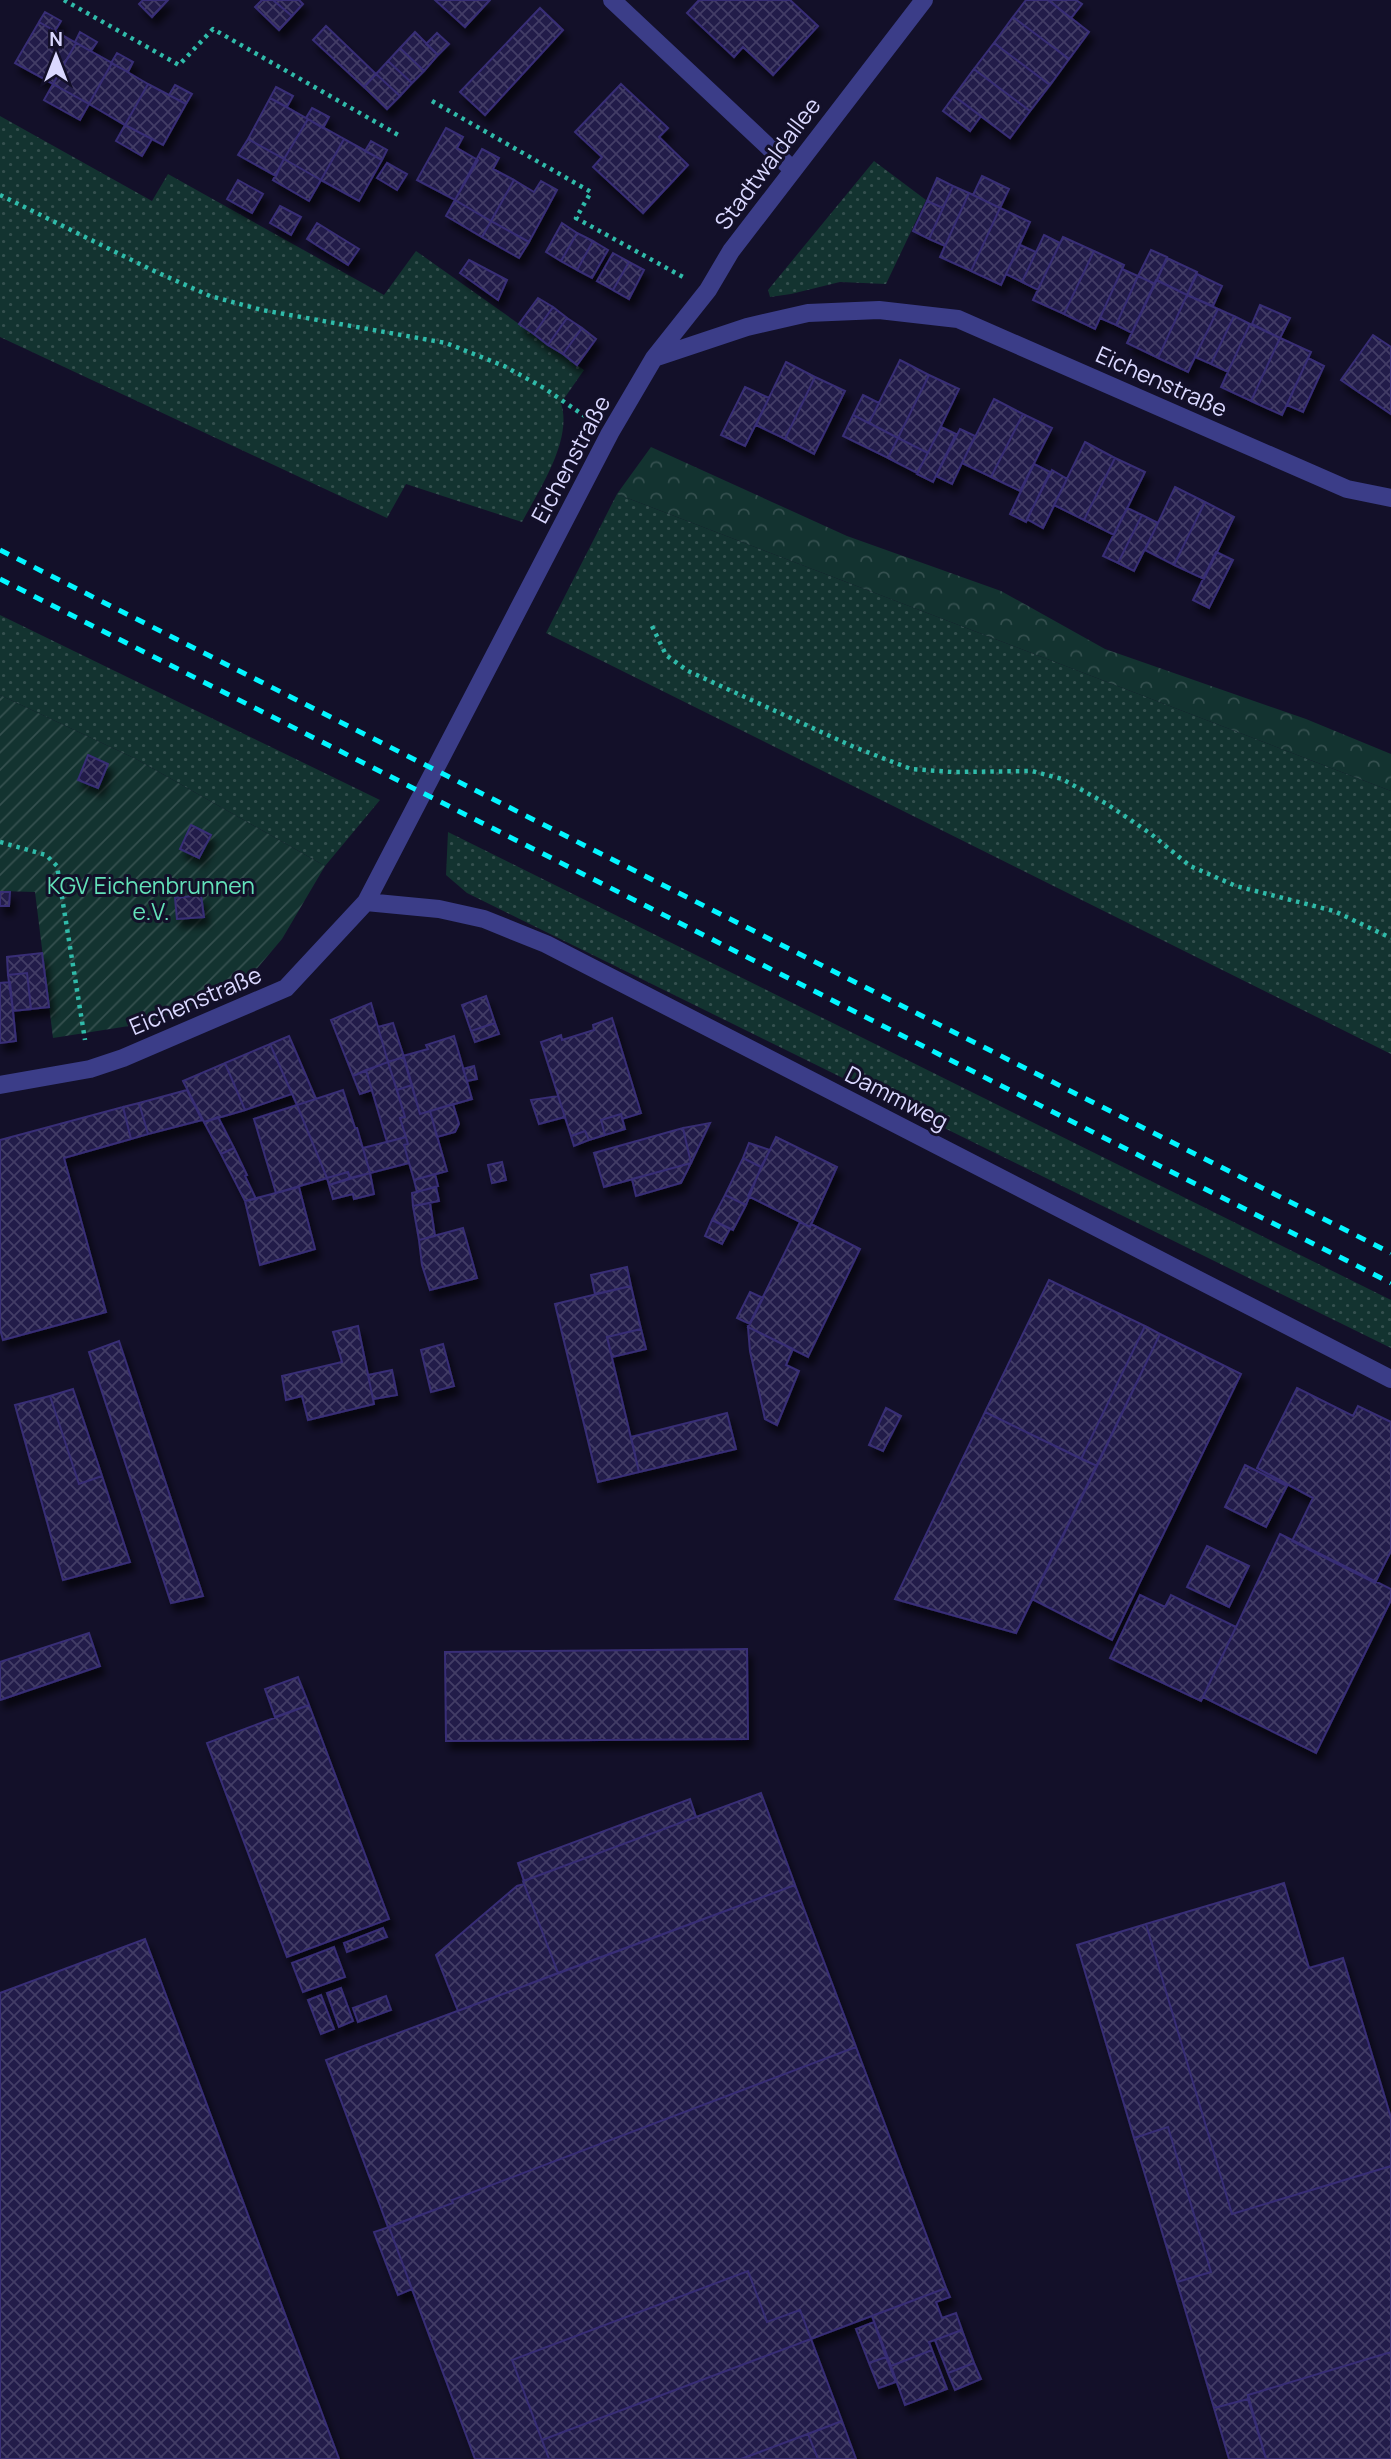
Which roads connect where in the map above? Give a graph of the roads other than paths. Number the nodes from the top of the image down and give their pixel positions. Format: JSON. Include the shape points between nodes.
{"nodes":[{"id":1,"x":612,"y":0,"type":"edge"},
{"id":2,"x":923,"y":0,"type":"edge"},
{"id":3,"x":792,"y":169,"type":"junction"},
{"id":4,"x":654,"y":358,"type":"junction"},
{"id":5,"x":1391,"y":498,"type":"edge"},
{"id":6,"x":366,"y":902,"type":"junction"},
{"id":7,"x":0,"y":1085,"type":"edge"},
{"id":8,"x":1391,"y":1380,"type":"edge"}],
"edges":[{"from":1,"to":3,"type":"street"},
{"from":2,"to":3,"type":"street","name":"Stadtwaldallee"},
{"from":3,"to":4,"type":"street","name":"Stadtwaldallee","via":[[708,290]]},
{"from":4,"to":5,"type":"street","name":"Eichenstraße","via":[[747,327],[808,313],[879,310],[958,319],[1347,489]]},
{"from":4,"to":6,"type":"street","name":"Eichenstraße","via":[[610,433]]},
{"from":6,"to":7,"type":"street","name":"Eichenstraße","via":[[286,988],[123,1058],[90,1069]]},
{"from":6,"to":8,"type":"street","name":"Dammweg","via":[[484,919],[546,944]]}]}
